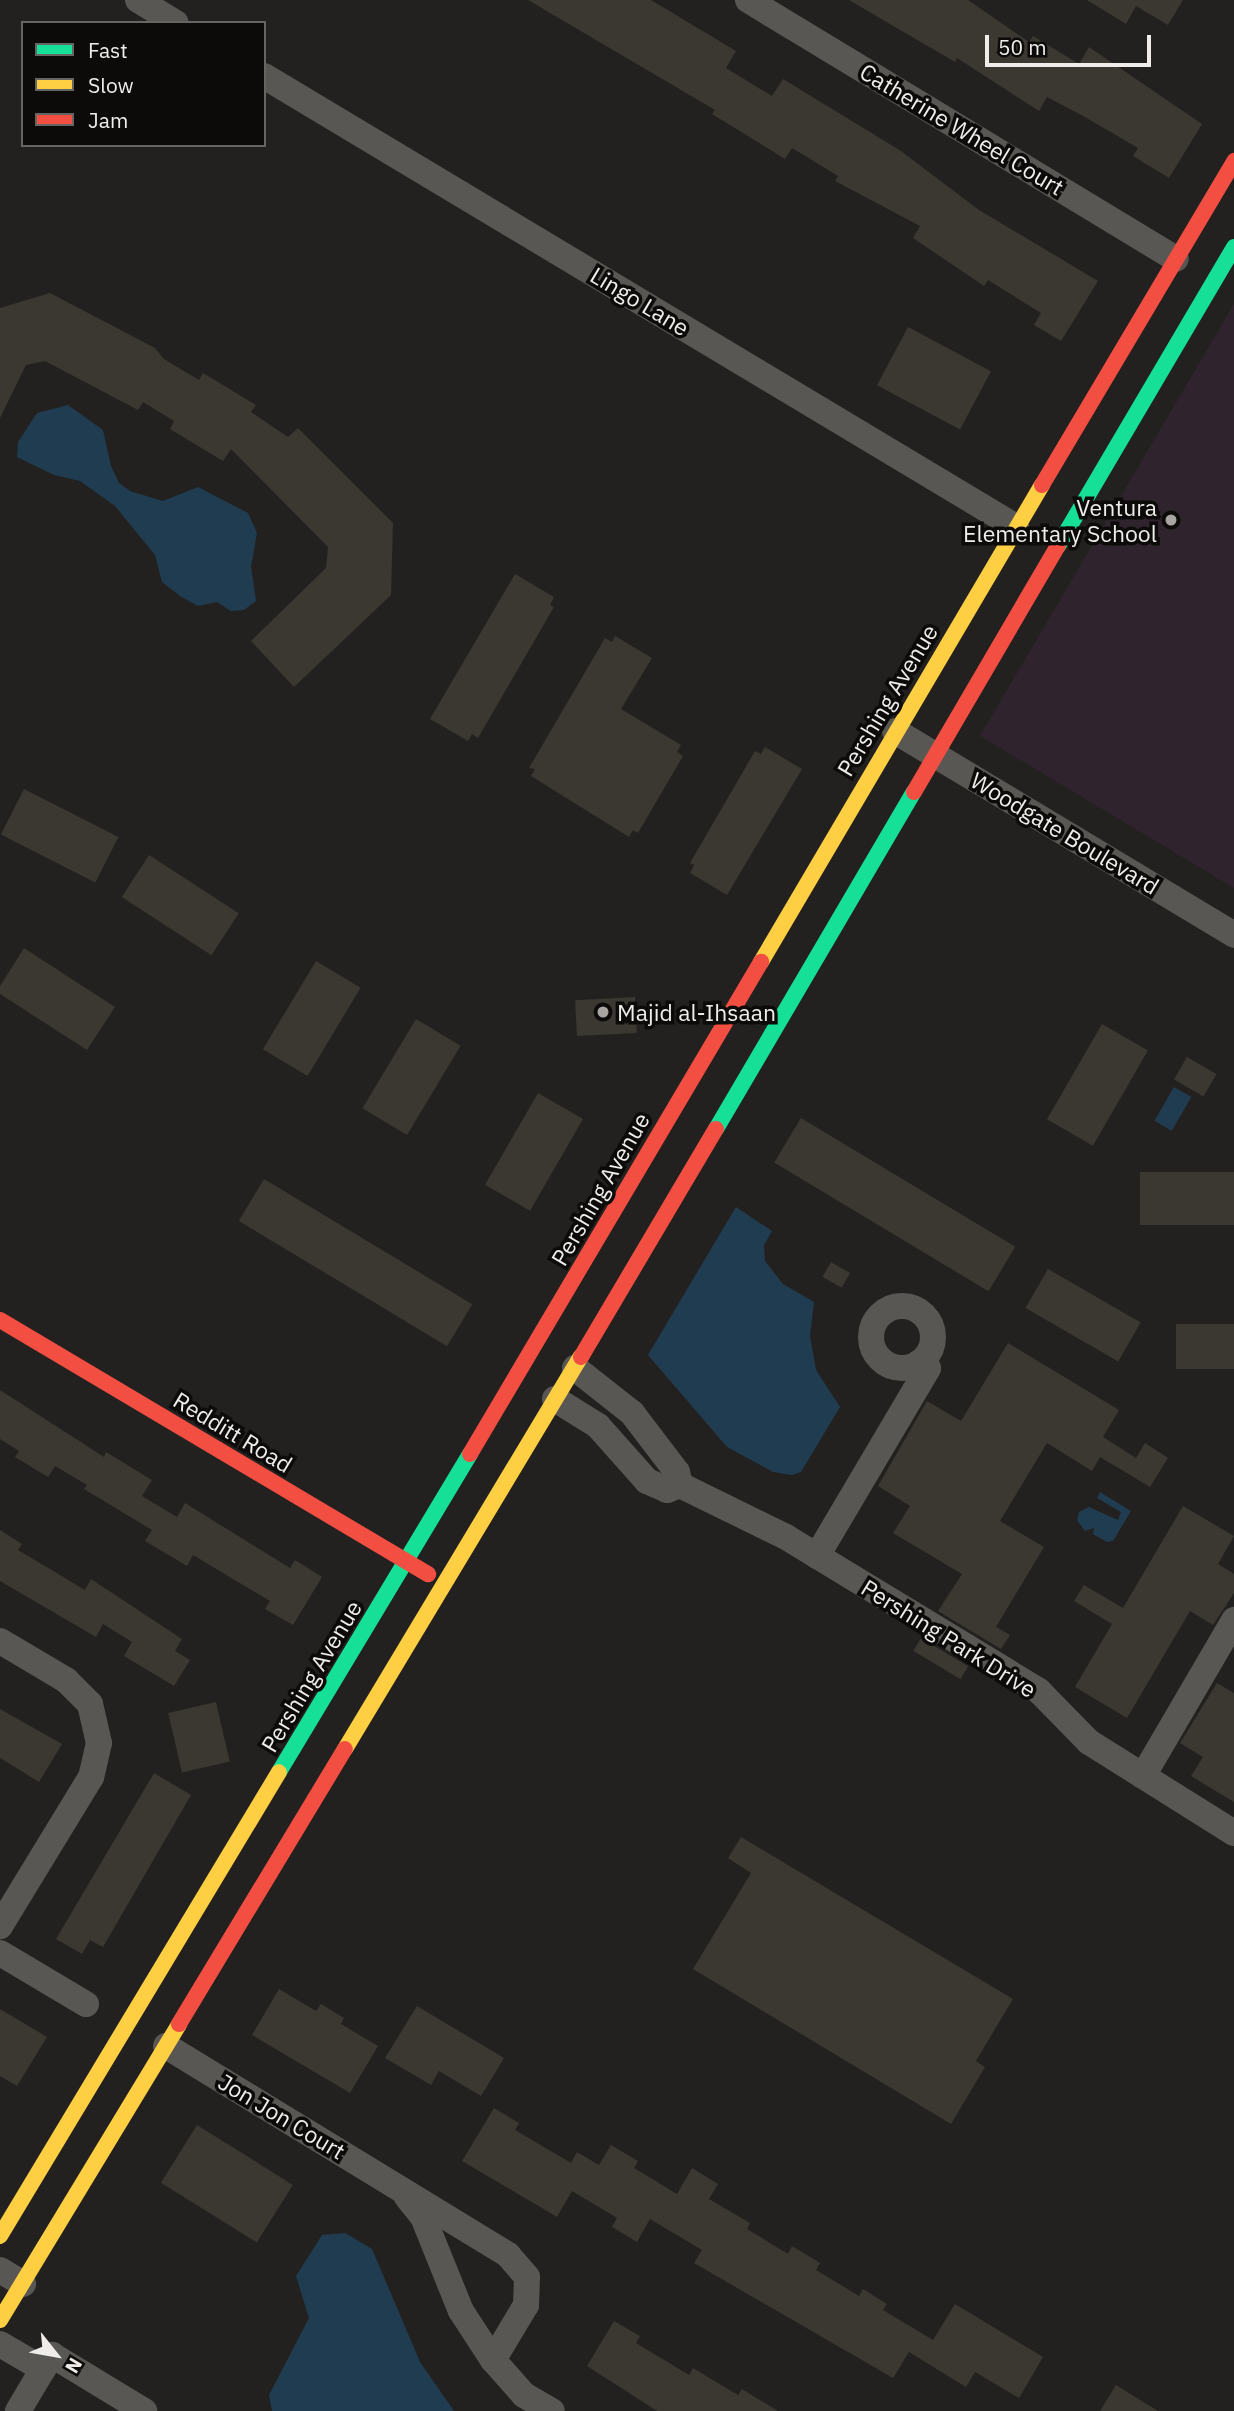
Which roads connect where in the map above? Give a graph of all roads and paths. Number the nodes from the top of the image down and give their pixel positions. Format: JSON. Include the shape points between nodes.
{"nodes":[{"id":1,"x":138,"y":0,"type":"edge"},
{"id":2,"x":748,"y":0,"type":"edge"},
{"id":3,"x":173,"y":21,"type":"edge"},
{"id":4,"x":266,"y":77,"type":"edge"},
{"id":5,"x":1234,"y":161,"type":"edge"},
{"id":6,"x":1234,"y":247,"type":"edge"},
{"id":7,"x":1176,"y":259,"type":"junction"},
{"id":8,"x":1016,"y":527,"type":"junction"},
{"id":9,"x":895,"y":731,"type":"junction"},
{"id":10,"x":935,"y":755,"type":"junction"},
{"id":11,"x":1234,"y":935,"type":"edge"},
{"id":12,"x":0,"y":1320,"type":"edge"},
{"id":13,"x":918,"y":1363,"type":"dead end"},
{"id":14,"x":575,"y":1368,"type":"junction"},
{"id":15,"x":555,"y":1399,"type":"junction"},
{"id":16,"x":643,"y":1426,"type":"junction"},
{"id":17,"x":618,"y":1446,"type":"junction"},
{"id":18,"x":680,"y":1485,"type":"junction"},
{"id":19,"x":817,"y":1556,"type":"junction"},
{"id":20,"x":406,"y":1562,"type":"junction"},
{"id":21,"x":444,"y":1584,"type":"junction"},
{"id":22,"x":1234,"y":1620,"type":"edge"},
{"id":23,"x":0,"y":1641,"type":"edge"},
{"id":24,"x":1143,"y":1776,"type":"junction"},
{"id":25,"x":1234,"y":1833,"type":"edge"},
{"id":26,"x":0,"y":1926,"type":"edge"},
{"id":27,"x":0,"y":1953,"type":"edge"},
{"id":28,"x":86,"y":2004,"type":"dead end"},
{"id":29,"x":166,"y":2046,"type":"junction"},
{"id":30,"x":397,"y":2185,"type":"junction"},
{"id":31,"x":0,"y":2236,"type":"edge"},
{"id":32,"x":0,"y":2270,"type":"edge"},
{"id":33,"x":23,"y":2284,"type":"junction"},
{"id":34,"x":0,"y":2320,"type":"edge"},
{"id":35,"x":0,"y":2344,"type":"edge"},
{"id":36,"x":493,"y":2360,"type":"junction"},
{"id":37,"x":43,"y":2369,"type":"junction"},
{"id":38,"x":18,"y":2411,"type":"edge"},
{"id":39,"x":144,"y":2411,"type":"edge"},
{"id":40,"x":552,"y":2411,"type":"edge"}],
"edges":[{"from":1,"to":3,"type":"street"},
{"from":2,"to":7,"type":"street","name":"Catherine Wheel Court"},
{"from":4,"to":8,"type":"street","name":"Lingo Lane"},
{"from":5,"to":7,"type":"street","name":"Pershing Avenue"},
{"from":6,"to":10,"type":"street"},
{"from":7,"to":8,"type":"street","name":"Pershing Avenue"},
{"from":8,"to":9,"type":"street","name":"Pershing Avenue"},
{"from":9,"to":10,"type":"street","name":"Woodgate Boulevard"},
{"from":9,"to":20,"type":"street","name":"Pershing Avenue"},
{"from":10,"to":11,"type":"street","name":"Woodgate Boulevard"},
{"from":10,"to":14,"type":"street"},
{"from":12,"to":20,"type":"street","name":"Redditt Road"},
{"from":13,"to":19,"type":"street","via":[[928,1368]]},
{"from":14,"to":15,"type":"street"},
{"from":14,"to":16,"type":"street","via":[[608,1390]]},
{"from":15,"to":17,"type":"street","name":"Pershing Park Drive","via":[[598,1426]]},
{"from":15,"to":21,"type":"street"},
{"from":16,"to":17,"type":"street"},
{"from":16,"to":18,"type":"street","via":[[677,1472]]},
{"from":17,"to":18,"type":"street","name":"Pershing Park Drive","via":[[647,1481],[667,1490]]},
{"from":18,"to":19,"type":"street","name":"Pershing Park Drive"},
{"from":19,"to":24,"type":"street","name":"Pershing Park Drive","via":[[1038,1690],[1089,1742]]},
{"from":20,"to":21,"type":"street","name":"Redditt Road"},
{"from":20,"to":31,"type":"street","name":"Pershing Avenue"},
{"from":21,"to":29,"type":"street"},
{"from":22,"to":24,"type":"street"},
{"from":23,"to":26,"type":"street","via":[[66,1680],[90,1704],[99,1742],[91,1777]]},
{"from":24,"to":25,"type":"street","name":"Pershing Park Drive"},
{"from":27,"to":28,"type":"street"},
{"from":29,"to":30,"type":"street","name":"Jon Jon Court"},
{"from":29,"to":33,"type":"street"},
{"from":30,"to":36,"type":"street","name":"Jon Jon Court","via":[[423,2217],[461,2311]]},
{"from":30,"to":36,"type":"street","name":"Jon Jon Court","via":[[508,2255],[527,2277],[526,2305]]},
{"from":32,"to":33,"type":"street"},
{"from":33,"to":34,"type":"street"},
{"from":35,"to":37,"type":"street"},
{"from":36,"to":40,"type":"street","name":"Jon Jon Court","via":[[524,2395]]},
{"from":37,"to":38,"type":"street"},
{"from":37,"to":39,"type":"street","via":[[52,2355]]}]}
